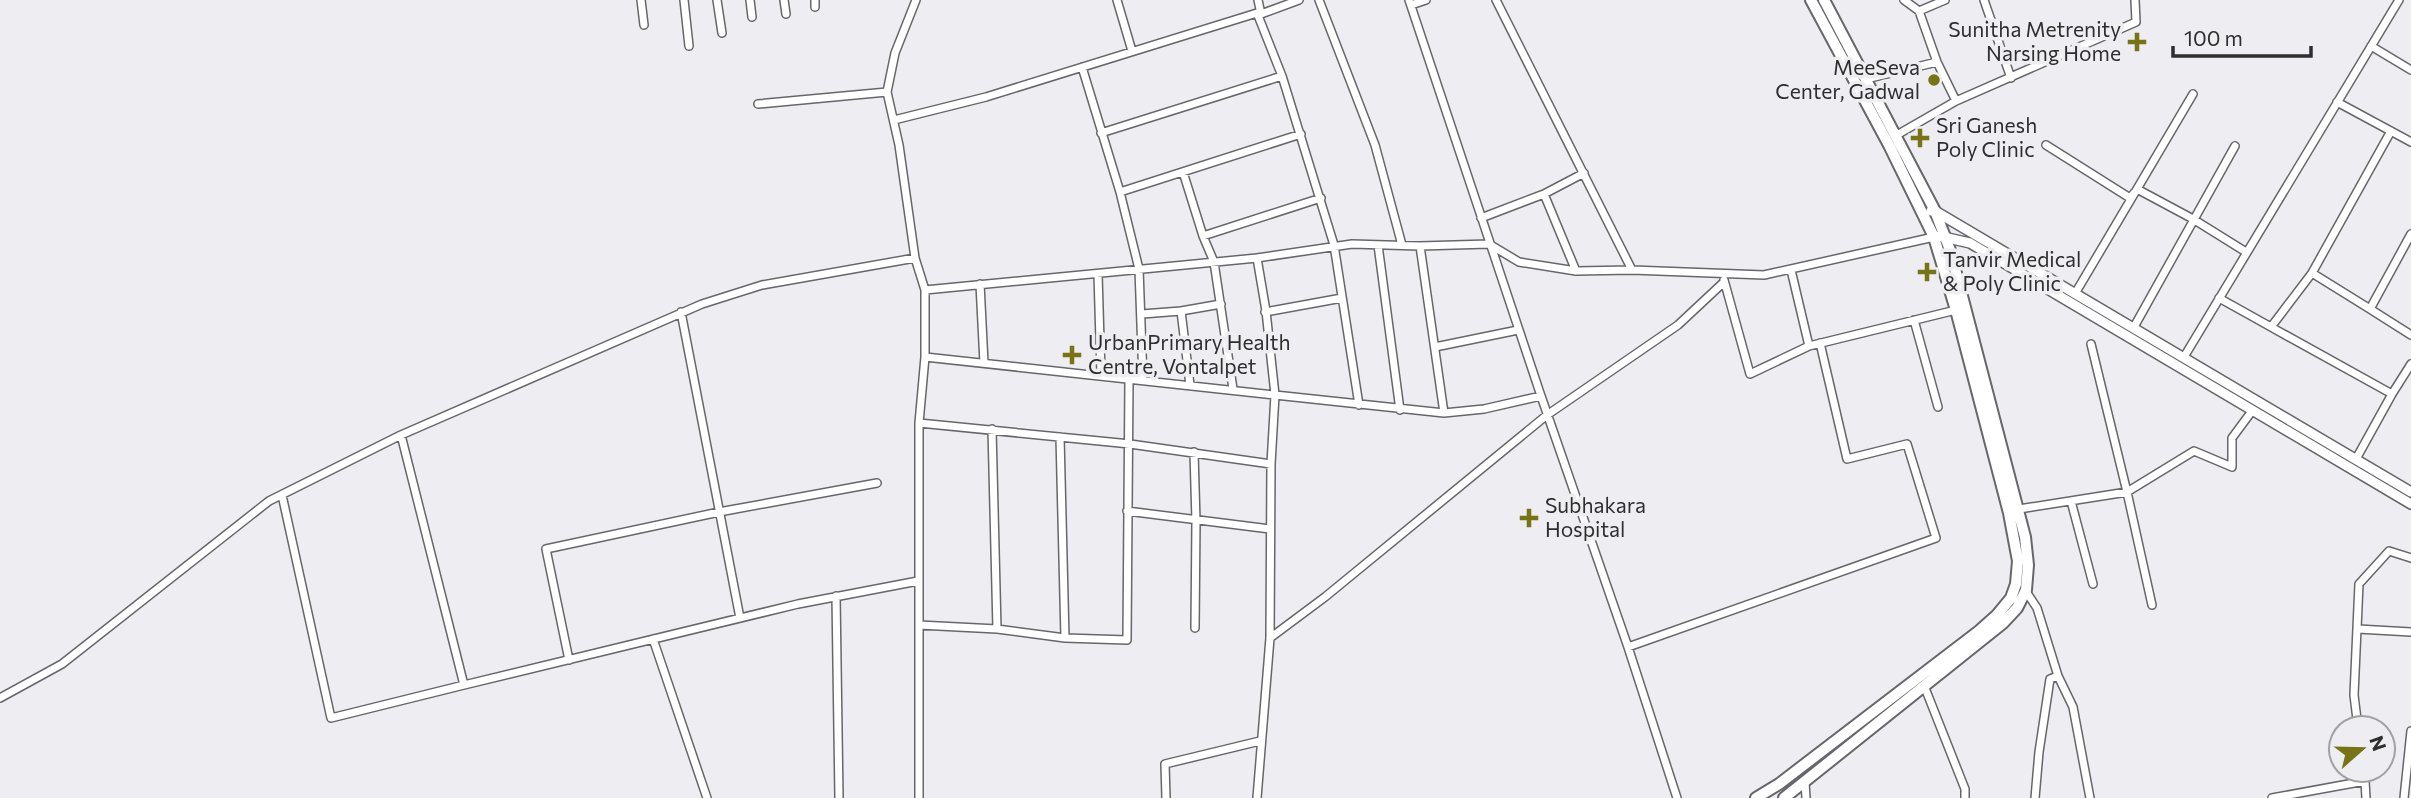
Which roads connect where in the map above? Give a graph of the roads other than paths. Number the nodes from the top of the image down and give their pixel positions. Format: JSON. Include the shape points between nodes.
{"nodes":[{"id":1,"x":641,"y":0,"type":"edge"},
{"id":2,"x":684,"y":0,"type":"edge"},
{"id":3,"x":717,"y":0,"type":"edge"},
{"id":4,"x":750,"y":0,"type":"edge"},
{"id":5,"x":784,"y":0,"type":"edge"},
{"id":6,"x":916,"y":0,"type":"edge"},
{"id":7,"x":1117,"y":0,"type":"edge"},
{"id":8,"x":1258,"y":0,"type":"edge"},
{"id":9,"x":1298,"y":0,"type":"edge"},
{"id":10,"x":1319,"y":0,"type":"edge"},
{"id":11,"x":1426,"y":0,"type":"edge"},
{"id":12,"x":1496,"y":0,"type":"edge"},
{"id":13,"x":1811,"y":0,"type":"edge"},
{"id":14,"x":1824,"y":0,"type":"edge"},
{"id":15,"x":1904,"y":0,"type":"edge"},
{"id":16,"x":1945,"y":0,"type":"edge"},
{"id":17,"x":1984,"y":0,"type":"edge"},
{"id":18,"x":2135,"y":0,"type":"edge"},
{"id":19,"x":2399,"y":0,"type":"edge"},
{"id":20,"x":1410,"y":2,"type":"edge"},
{"id":21,"x":1919,"y":10,"type":"junction"},
{"id":22,"x":786,"y":14,"type":"dead end"},
{"id":23,"x":1259,"y":14,"type":"junction"},
{"id":24,"x":752,"y":18,"type":"dead end"},
{"id":25,"x":644,"y":25,"type":"dead end"},
{"id":26,"x":722,"y":33,"type":"dead end"},
{"id":27,"x":689,"y":46,"type":"dead end"},
{"id":28,"x":2371,"y":47,"type":"junction"},
{"id":29,"x":1132,"y":51,"type":"junction"},
{"id":30,"x":1937,"y":62,"type":"junction"},
{"id":31,"x":1082,"y":67,"type":"junction"},
{"id":32,"x":2411,"y":70,"type":"edge"},
{"id":33,"x":1282,"y":76,"type":"junction"},
{"id":34,"x":2011,"y":78,"type":"junction"},
{"id":35,"x":1866,"y":79,"type":"junction"},
{"id":36,"x":887,"y":92,"type":"junction"},
{"id":37,"x":2193,"y":94,"type":"dead end"},
{"id":38,"x":1956,"y":102,"type":"junction"},
{"id":39,"x":2337,"y":102,"type":"junction"},
{"id":40,"x":758,"y":104,"type":"dead end"},
{"id":41,"x":894,"y":120,"type":"junction"},
{"id":42,"x":2391,"y":131,"type":"junction"},
{"id":43,"x":1101,"y":133,"type":"junction"},
{"id":44,"x":1301,"y":134,"type":"junction"},
{"id":45,"x":1895,"y":136,"type":"junction"},
{"id":46,"x":2411,"y":142,"type":"edge"},
{"id":47,"x":2046,"y":145,"type":"dead end"},
{"id":48,"x":2235,"y":146,"type":"dead end"},
{"id":49,"x":1183,"y":172,"type":"junction"},
{"id":50,"x":1584,"y":173,"type":"junction"},
{"id":51,"x":2137,"y":189,"type":"junction"},
{"id":52,"x":1120,"y":192,"type":"junction"},
{"id":53,"x":1544,"y":194,"type":"junction"},
{"id":54,"x":1321,"y":198,"type":"junction"},
{"id":55,"x":1923,"y":211,"type":"junction"},
{"id":56,"x":1935,"y":211,"type":"junction"},
{"id":57,"x":1481,"y":218,"type":"junction"},
{"id":58,"x":2193,"y":219,"type":"junction"},
{"id":59,"x":2411,"y":234,"type":"edge"},
{"id":60,"x":1203,"y":236,"type":"junction"},
{"id":61,"x":1939,"y":236,"type":"junction"},
{"id":62,"x":1378,"y":244,"type":"junction"},
{"id":63,"x":1489,"y":244,"type":"junction"},
{"id":64,"x":1402,"y":245,"type":"junction"},
{"id":65,"x":1334,"y":246,"type":"junction"},
{"id":66,"x":1420,"y":246,"type":"junction"},
{"id":67,"x":2246,"y":252,"type":"junction"},
{"id":68,"x":915,"y":258,"type":"junction"},
{"id":69,"x":1257,"y":258,"type":"junction"},
{"id":70,"x":1214,"y":262,"type":"junction"},
{"id":71,"x":1139,"y":269,"type":"junction"},
{"id":72,"x":1632,"y":270,"type":"junction"},
{"id":73,"x":1791,"y":270,"type":"junction"},
{"id":74,"x":1576,"y":271,"type":"junction"},
{"id":75,"x":2312,"y":272,"type":"junction"},
{"id":76,"x":1098,"y":274,"type":"junction"},
{"id":77,"x":1724,"y":278,"type":"junction"},
{"id":78,"x":980,"y":284,"type":"junction"},
{"id":79,"x":925,"y":290,"type":"junction"},
{"id":80,"x":2076,"y":292,"type":"junction"},
{"id":81,"x":1342,"y":298,"type":"junction"},
{"id":82,"x":2219,"y":298,"type":"junction"},
{"id":83,"x":1221,"y":304,"type":"junction"},
{"id":84,"x":2370,"y":309,"type":"junction"},
{"id":85,"x":1956,"y":310,"type":"junction"},
{"id":86,"x":1181,"y":311,"type":"junction"},
{"id":87,"x":681,"y":312,"type":"junction"},
{"id":88,"x":1265,"y":312,"type":"junction"},
{"id":89,"x":1142,"y":314,"type":"junction"},
{"id":90,"x":1914,"y":320,"type":"junction"},
{"id":91,"x":2134,"y":327,"type":"junction"},
{"id":92,"x":2272,"y":327,"type":"junction"},
{"id":93,"x":1518,"y":330,"type":"junction"},
{"id":94,"x":2411,"y":335,"type":"edge"},
{"id":95,"x":1820,"y":343,"type":"junction"},
{"id":96,"x":2091,"y":344,"type":"dead end"},
{"id":97,"x":1809,"y":346,"type":"junction"},
{"id":98,"x":1435,"y":347,"type":"junction"},
{"id":99,"x":925,"y":357,"type":"junction"},
{"id":100,"x":2184,"y":357,"type":"junction"},
{"id":101,"x":984,"y":363,"type":"junction"},
{"id":102,"x":2411,"y":364,"type":"edge"},
{"id":103,"x":1101,"y":375,"type":"junction"},
{"id":104,"x":1129,"y":379,"type":"junction"},
{"id":105,"x":1143,"y":380,"type":"junction"},
{"id":106,"x":1190,"y":385,"type":"junction"},
{"id":107,"x":1233,"y":389,"type":"junction"},
{"id":108,"x":2392,"y":394,"type":"junction"},
{"id":109,"x":1275,"y":395,"type":"junction"},
{"id":110,"x":1541,"y":396,"type":"junction"},
{"id":111,"x":1359,"y":405,"type":"junction"},
{"id":112,"x":1938,"y":407,"type":"dead end"},
{"id":113,"x":1400,"y":410,"type":"junction"},
{"id":114,"x":2252,"y":411,"type":"junction"},
{"id":115,"x":1444,"y":413,"type":"junction"},
{"id":116,"x":1547,"y":415,"type":"junction"},
{"id":117,"x":919,"y":423,"type":"junction"},
{"id":118,"x":992,"y":429,"type":"junction"},
{"id":119,"x":401,"y":435,"type":"junction"},
{"id":120,"x":1060,"y":437,"type":"junction"},
{"id":121,"x":1130,"y":444,"type":"junction"},
{"id":122,"x":1194,"y":453,"type":"junction"},
{"id":123,"x":2356,"y":460,"type":"junction"},
{"id":124,"x":1271,"y":464,"type":"junction"},
{"id":125,"x":877,"y":483,"type":"dead end"},
{"id":126,"x":2410,"y":489,"type":"edge"},
{"id":127,"x":2127,"y":492,"type":"junction"},
{"id":128,"x":282,"y":495,"type":"junction"},
{"id":129,"x":2071,"y":502,"type":"junction"},
{"id":130,"x":2407,"y":502,"type":"edge"},
{"id":131,"x":2019,"y":509,"type":"junction"},
{"id":132,"x":1127,"y":511,"type":"junction"},
{"id":133,"x":719,"y":512,"type":"junction"},
{"id":134,"x":1196,"y":521,"type":"junction"},
{"id":135,"x":1270,"y":529,"type":"junction"},
{"id":136,"x":2411,"y":558,"type":"edge"},
{"id":137,"x":918,"y":581,"type":"junction"},
{"id":138,"x":2093,"y":584,"type":"dead end"},
{"id":139,"x":2021,"y":587,"type":"junction"},
{"id":140,"x":836,"y":596,"type":"junction"},
{"id":141,"x":2152,"y":605,"type":"dead end"},
{"id":142,"x":740,"y":618,"type":"junction"},
{"id":143,"x":919,"y":625,"type":"junction"},
{"id":144,"x":1195,"y":628,"type":"dead end"},
{"id":145,"x":997,"y":629,"type":"junction"},
{"id":146,"x":2358,"y":629,"type":"junction"},
{"id":147,"x":2411,"y":632,"type":"edge"},
{"id":148,"x":1065,"y":638,"type":"junction"},
{"id":149,"x":1270,"y":638,"type":"junction"},
{"id":150,"x":653,"y":639,"type":"junction"},
{"id":151,"x":1628,"y":647,"type":"junction"},
{"id":152,"x":569,"y":660,"type":"junction"},
{"id":153,"x":2057,"y":676,"type":"junction"},
{"id":154,"x":464,"y":685,"type":"junction"},
{"id":155,"x":1925,"y":688,"type":"junction"},
{"id":156,"x":0,"y":698,"type":"edge"},
{"id":157,"x":2356,"y":714,"type":"edge"},
{"id":158,"x":2411,"y":731,"type":"edge"},
{"id":159,"x":1260,"y":741,"type":"junction"},
{"id":160,"x":1805,"y":782,"type":"junction"},
{"id":161,"x":2349,"y":784,"type":"edge"},
{"id":162,"x":707,"y":798,"type":"edge"},
{"id":163,"x":839,"y":798,"type":"edge"},
{"id":164,"x":919,"y":798,"type":"edge"},
{"id":165,"x":1167,"y":798,"type":"edge"},
{"id":166,"x":1257,"y":798,"type":"edge"},
{"id":167,"x":1677,"y":798,"type":"edge"},
{"id":168,"x":1756,"y":798,"type":"edge"},
{"id":169,"x":1784,"y":798,"type":"edge"},
{"id":170,"x":1806,"y":798,"type":"edge"},
{"id":171,"x":1965,"y":798,"type":"edge"},
{"id":172,"x":2035,"y":798,"type":"edge"},
{"id":173,"x":2090,"y":798,"type":"edge"},
{"id":174,"x":2272,"y":798,"type":"edge"},
{"id":175,"x":2404,"y":798,"type":"edge"}],
"edges":[{"from":1,"to":25,"type":"street"},
{"from":2,"to":27,"type":"street"},
{"from":3,"to":26,"type":"street"},
{"from":4,"to":24,"type":"street"},
{"from":5,"to":22,"type":"street"},
{"from":6,"to":36,"type":"street","via":[[895,52]]},
{"from":7,"to":29,"type":"street"},
{"from":8,"to":23,"type":"street"},
{"from":9,"to":23,"type":"street"},
{"from":10,"to":64,"type":"street","via":[[1375,145]]},
{"from":11,"to":20,"type":"street"},
{"from":12,"to":50,"type":"street"},
{"from":13,"to":55,"type":"main road"},
{"from":14,"to":35,"type":"main road"},
{"from":15,"to":21,"type":"street"},
{"from":16,"to":21,"type":"street"},
{"from":17,"to":34,"type":"street"},
{"from":18,"to":34,"type":"street","via":[[2136,22]]},
{"from":19,"to":28,"type":"street"},
{"from":20,"to":57,"type":"street"},
{"from":21,"to":30,"type":"street"},
{"from":23,"to":29,"type":"street"},
{"from":23,"to":33,"type":"street"},
{"from":28,"to":32,"type":"street"},
{"from":28,"to":39,"type":"street"},
{"from":29,"to":31,"type":"street"},
{"from":30,"to":35,"type":"street"},
{"from":30,"to":38,"type":"street"},
{"from":31,"to":41,"type":"street"},
{"from":31,"to":43,"type":"street"},
{"from":33,"to":43,"type":"street"},
{"from":33,"to":44,"type":"street"},
{"from":34,"to":38,"type":"street"},
{"from":35,"to":45,"type":"main road"},
{"from":36,"to":40,"type":"street"},
{"from":36,"to":41,"type":"street"},
{"from":37,"to":51,"type":"street"},
{"from":38,"to":45,"type":"street"},
{"from":39,"to":42,"type":"street"},
{"from":39,"to":67,"type":"street"},
{"from":41,"to":68,"type":"street"},
{"from":42,"to":46,"type":"street"},
{"from":42,"to":75,"type":"street"},
{"from":43,"to":52,"type":"street"},
{"from":44,"to":49,"type":"street"},
{"from":44,"to":54,"type":"street"},
{"from":45,"to":56,"type":"main road"},
{"from":47,"to":51,"type":"street","via":[[2130,198]]},
{"from":48,"to":58,"type":"street"},
{"from":49,"to":52,"type":"street"},
{"from":49,"to":60,"type":"street"},
{"from":50,"to":53,"type":"street"},
{"from":50,"to":72,"type":"street"},
{"from":51,"to":58,"type":"street"},
{"from":51,"to":80,"type":"street"},
{"from":52,"to":71,"type":"street"},
{"from":53,"to":57,"type":"street"},
{"from":53,"to":74,"type":"street"},
{"from":54,"to":60,"type":"street"},
{"from":54,"to":65,"type":"street"},
{"from":55,"to":56,"type":"street"},
{"from":55,"to":61,"type":"main road"},
{"from":56,"to":61,"type":"main road"},
{"from":56,"to":80,"type":"street"},
{"from":57,"to":63,"type":"street"},
{"from":58,"to":67,"type":"street"},
{"from":58,"to":91,"type":"street"},
{"from":59,"to":84,"type":"street"},
{"from":60,"to":70,"type":"street"},
{"from":61,"to":73,"type":"street"},
{"from":61,"to":85,"type":"main road"},
{"from":61,"to":114,"type":"street","via":[[1970,243]]},
{"from":61,"to":131,"type":"main road","via":[[1967,308]]},
{"from":62,"to":64,"type":"street"},
{"from":62,"to":65,"type":"street"},
{"from":62,"to":113,"type":"street"},
{"from":63,"to":66,"type":"street"},
{"from":63,"to":74,"type":"street","via":[[1520,262]]},
{"from":63,"to":93,"type":"street"},
{"from":64,"to":66,"type":"street"},
{"from":65,"to":69,"type":"street"},
{"from":65,"to":81,"type":"street"},
{"from":66,"to":98,"type":"street"},
{"from":67,"to":82,"type":"street"},
{"from":68,"to":79,"type":"street"},
{"from":68,"to":87,"type":"street","via":[[762,285]]},
{"from":69,"to":70,"type":"street"},
{"from":69,"to":88,"type":"street"},
{"from":70,"to":71,"type":"street"},
{"from":70,"to":83,"type":"street"},
{"from":71,"to":76,"type":"street"},
{"from":71,"to":89,"type":"street"},
{"from":72,"to":74,"type":"street"},
{"from":72,"to":77,"type":"street"},
{"from":73,"to":77,"type":"street"},
{"from":73,"to":97,"type":"street"},
{"from":75,"to":84,"type":"street"},
{"from":75,"to":92,"type":"street"},
{"from":76,"to":78,"type":"street"},
{"from":76,"to":103,"type":"street"},
{"from":77,"to":97,"type":"street","via":[[1750,374]]},
{"from":77,"to":116,"type":"street","via":[[1678,325]]},
{"from":78,"to":79,"type":"street"},
{"from":78,"to":101,"type":"street"},
{"from":79,"to":99,"type":"street"},
{"from":80,"to":91,"type":"street"},
{"from":81,"to":88,"type":"street"},
{"from":81,"to":111,"type":"street"},
{"from":82,"to":92,"type":"street"},
{"from":82,"to":100,"type":"street"},
{"from":83,"to":86,"type":"street"},
{"from":83,"to":107,"type":"street"},
{"from":84,"to":94,"type":"street"},
{"from":85,"to":90,"type":"street"},
{"from":85,"to":139,"type":"main road","via":[[2016,539]]},
{"from":86,"to":89,"type":"street"},
{"from":86,"to":106,"type":"street"},
{"from":87,"to":119,"type":"street"},
{"from":87,"to":133,"type":"street"},
{"from":88,"to":109,"type":"street"},
{"from":89,"to":105,"type":"street"},
{"from":90,"to":95,"type":"street"},
{"from":90,"to":112,"type":"street"},
{"from":91,"to":100,"type":"street"},
{"from":92,"to":108,"type":"street"},
{"from":93,"to":98,"type":"street"},
{"from":93,"to":110,"type":"street"},
{"from":95,"to":97,"type":"street"},
{"from":95,"to":151,"type":"street","via":[[1847,459],[1907,444],[1936,538]]},
{"from":96,"to":127,"type":"street"},
{"from":98,"to":115,"type":"street"},
{"from":99,"to":101,"type":"street"},
{"from":99,"to":117,"type":"street"},
{"from":100,"to":123,"type":"street"},
{"from":101,"to":103,"type":"street"},
{"from":102,"to":108,"type":"street"},
{"from":103,"to":104,"type":"street"},
{"from":104,"to":105,"type":"street"},
{"from":104,"to":121,"type":"street"},
{"from":105,"to":106,"type":"street"},
{"from":106,"to":107,"type":"street"},
{"from":107,"to":109,"type":"street"},
{"from":108,"to":123,"type":"street"},
{"from":109,"to":111,"type":"street"},
{"from":109,"to":124,"type":"street"},
{"from":110,"to":115,"type":"street"},
{"from":110,"to":116,"type":"street"},
{"from":111,"to":113,"type":"street"},
{"from":113,"to":115,"type":"street"},
{"from":114,"to":127,"type":"street","via":[[2232,438],[2232,467],[2194,451]]},
{"from":114,"to":130,"type":"street"},
{"from":116,"to":149,"type":"street"},
{"from":116,"to":151,"type":"street"},
{"from":117,"to":118,"type":"street"},
{"from":117,"to":137,"type":"street"},
{"from":118,"to":120,"type":"street"},
{"from":118,"to":145,"type":"street"},
{"from":119,"to":128,"type":"street"},
{"from":119,"to":154,"type":"street"},
{"from":120,"to":121,"type":"street"},
{"from":120,"to":148,"type":"street"},
{"from":121,"to":122,"type":"street"},
{"from":121,"to":132,"type":"street"},
{"from":122,"to":124,"type":"street"},
{"from":122,"to":134,"type":"street"},
{"from":123,"to":126,"type":"street"},
{"from":124,"to":135,"type":"street"},
{"from":125,"to":133,"type":"street"},
{"from":126,"to":130,"type":"street"},
{"from":127,"to":129,"type":"street"},
{"from":127,"to":141,"type":"street"},
{"from":128,"to":154,"type":"street","via":[[331,718]]},
{"from":128,"to":156,"type":"street","via":[[268,501],[62,664]]},
{"from":129,"to":131,"type":"street"},
{"from":129,"to":138,"type":"street"},
{"from":131,"to":139,"type":"main road","via":[[2028,565]]},
{"from":132,"to":134,"type":"street"},
{"from":132,"to":148,"type":"street","via":[[1127,640]]},
{"from":133,"to":142,"type":"street"},
{"from":133,"to":152,"type":"street","via":[[546,549]]},
{"from":134,"to":135,"type":"street"},
{"from":134,"to":144,"type":"street"},
{"from":135,"to":149,"type":"street"},
{"from":136,"to":146,"type":"street","via":[[2389,551],[2359,584]]},
{"from":137,"to":140,"type":"street"},
{"from":137,"to":143,"type":"street"},
{"from":139,"to":153,"type":"street","via":[[2037,608]]},
{"from":139,"to":155,"type":"main road","via":[[2017,608],[2003,623]]},
{"from":139,"to":168,"type":"main road","via":[[1979,631]]},
{"from":140,"to":142,"type":"street"},
{"from":140,"to":163,"type":"street"},
{"from":142,"to":150,"type":"street"},
{"from":143,"to":145,"type":"street"},
{"from":143,"to":164,"type":"street"},
{"from":145,"to":148,"type":"street"},
{"from":146,"to":147,"type":"street"},
{"from":146,"to":157,"type":"street"},
{"from":149,"to":159,"type":"street"},
{"from":150,"to":152,"type":"street"},
{"from":150,"to":162,"type":"street"},
{"from":151,"to":167,"type":"street"},
{"from":152,"to":154,"type":"street"},
{"from":153,"to":172,"type":"street","via":[[2050,679]]},
{"from":153,"to":173,"type":"street","via":[[2073,708]]},
{"from":155,"to":160,"type":"main road"},
{"from":155,"to":171,"type":"street"},
{"from":158,"to":175,"type":"street"},
{"from":159,"to":165,"type":"street","via":[[1165,764]]},
{"from":159,"to":166,"type":"street"},
{"from":160,"to":169,"type":"main road"},
{"from":160,"to":170,"type":"street"},
{"from":161,"to":174,"type":"street"}]}
